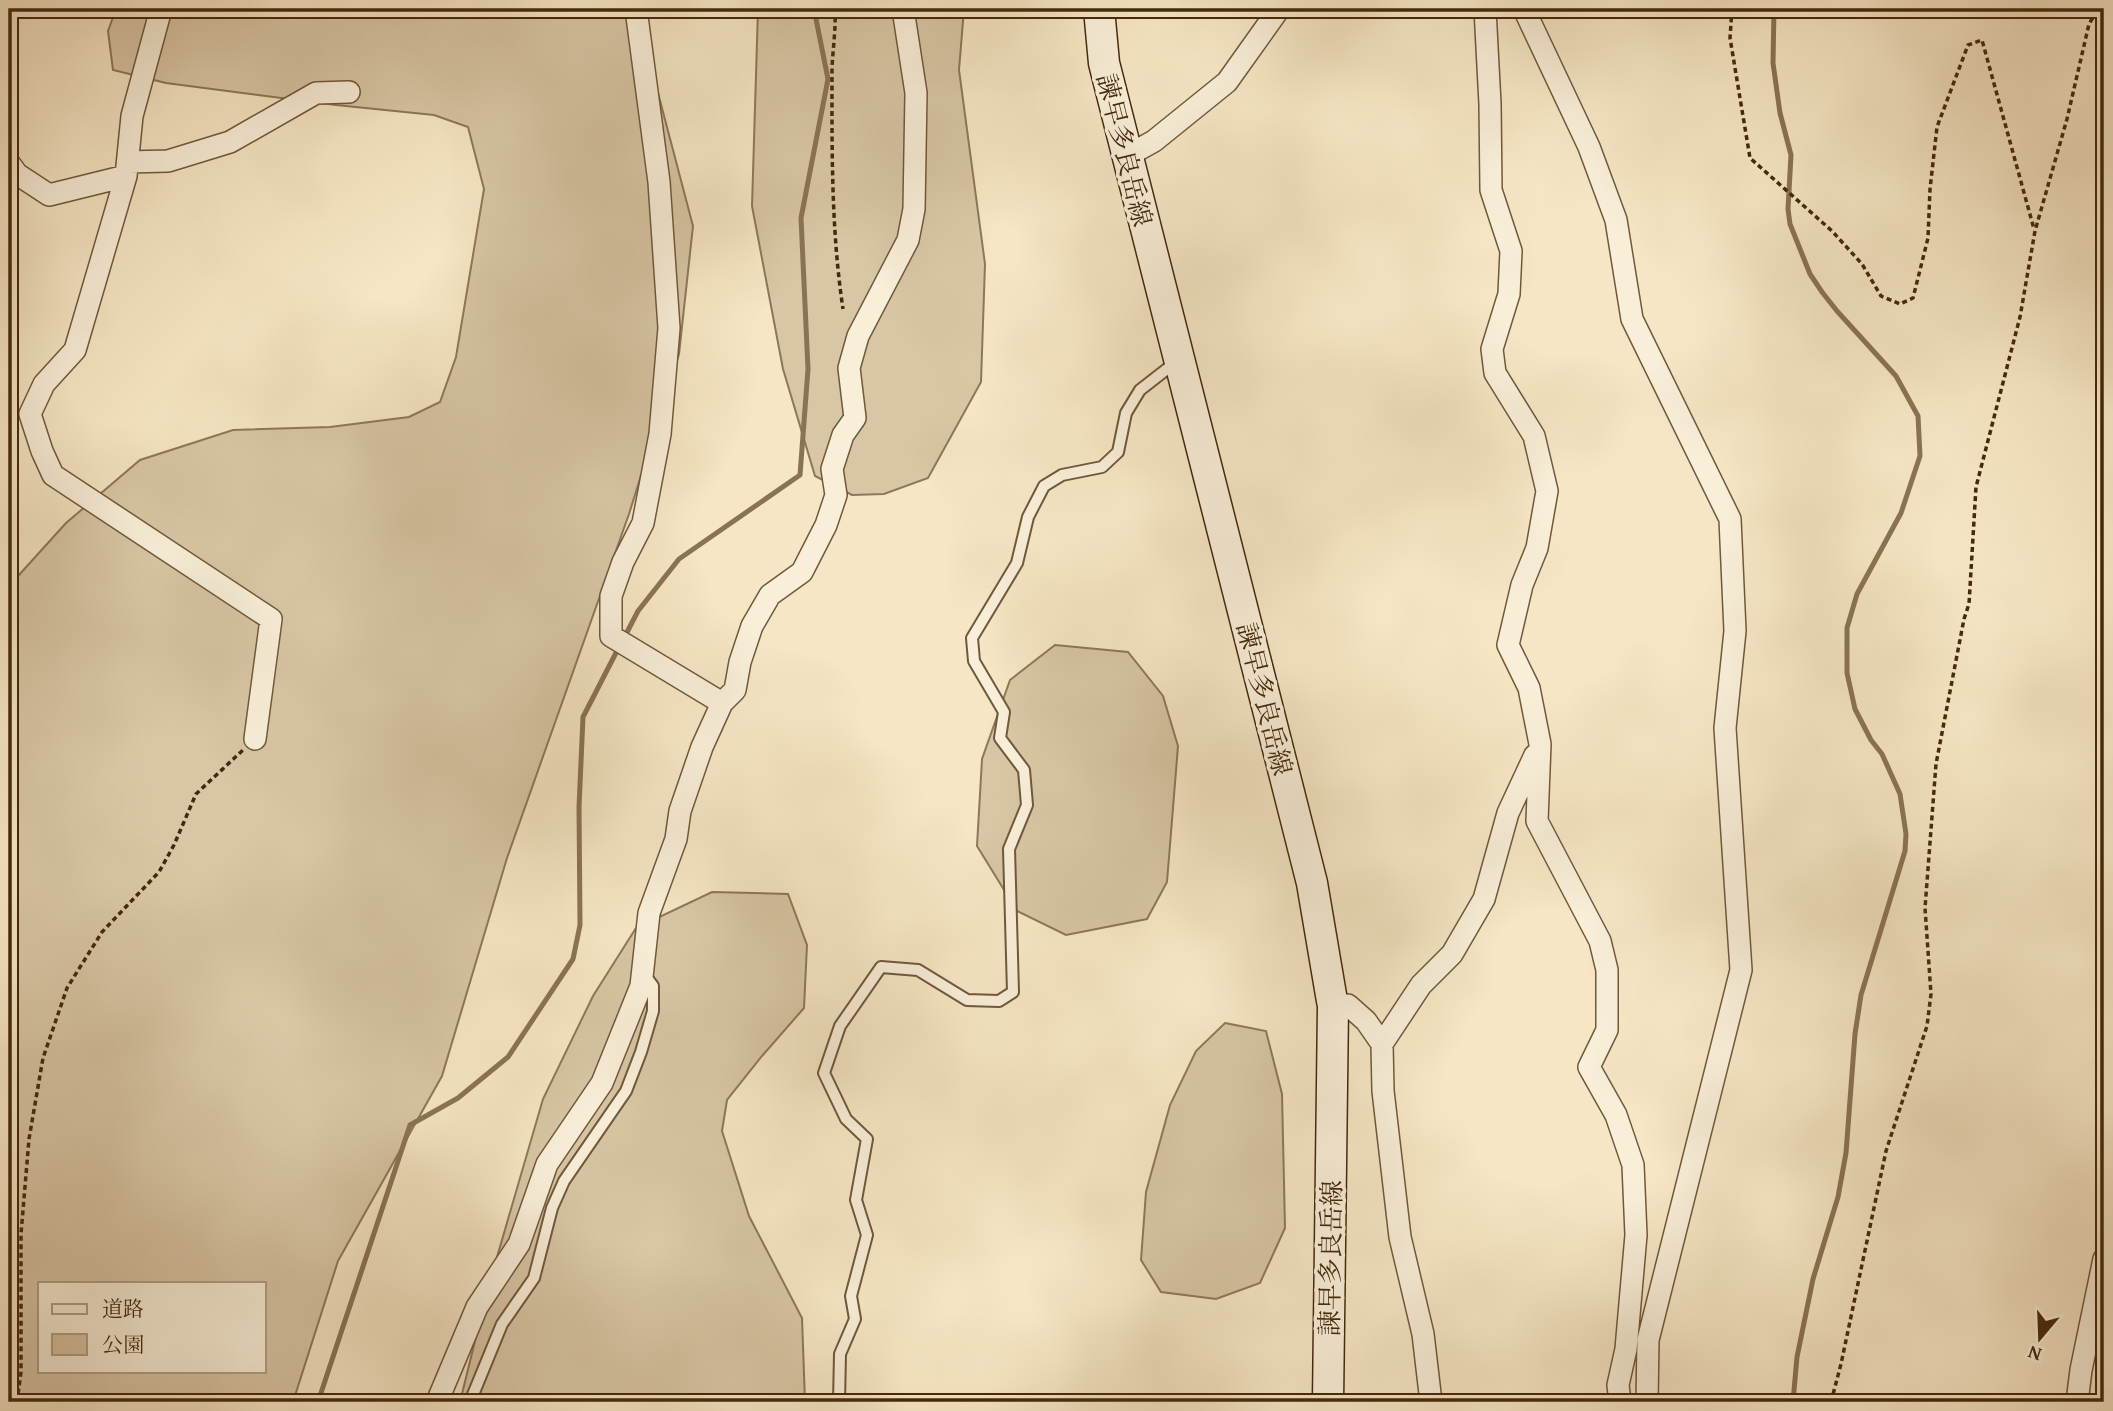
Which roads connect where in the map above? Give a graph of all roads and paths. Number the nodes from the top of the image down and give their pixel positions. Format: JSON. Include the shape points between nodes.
{"nodes":[{"id":1,"x":160,"y":9,"type":"edge"},
{"id":2,"x":636,"y":9,"type":"edge"},
{"id":3,"x":835,"y":9,"type":"edge"},
{"id":4,"x":903,"y":9,"type":"edge"},
{"id":5,"x":1099,"y":9,"type":"edge"},
{"id":6,"x":1279,"y":9,"type":"edge"},
{"id":7,"x":1485,"y":9,"type":"edge"},
{"id":8,"x":1524,"y":9,"type":"edge"},
{"id":9,"x":1732,"y":9,"type":"edge"},
{"id":10,"x":2098,"y":9,"type":"edge"},
{"id":11,"x":349,"y":92,"type":"dead end"},
{"id":12,"x":1127,"y":156,"type":"junction"},
{"id":13,"x":9,"y":163,"type":"edge"},
{"id":14,"x":127,"y":169,"type":"junction"},
{"id":15,"x":2035,"y":231,"type":"junction"},
{"id":16,"x":843,"y":309,"type":"dead end"},
{"id":17,"x":1178,"y":360,"type":"junction"},
{"id":18,"x":722,"y":702,"type":"junction"},
{"id":19,"x":254,"y":739,"type":"joint"},
{"id":20,"x":1540,"y":744,"type":"junction"},
{"id":21,"x":643,"y":972,"type":"junction"},
{"id":22,"x":1333,"y":1006,"type":"junction"},
{"id":23,"x":1382,"y":1044,"type":"junction"},
{"id":24,"x":2104,"y":1259,"type":"edge"},
{"id":25,"x":17,"y":1402,"type":"edge"},
{"id":26,"x":437,"y":1402,"type":"edge"},
{"id":27,"x":470,"y":1402,"type":"edge"},
{"id":28,"x":839,"y":1402,"type":"edge"},
{"id":29,"x":1328,"y":1402,"type":"edge"},
{"id":30,"x":1431,"y":1402,"type":"edge"},
{"id":31,"x":1620,"y":1402,"type":"edge"},
{"id":32,"x":1647,"y":1402,"type":"edge"},
{"id":33,"x":1831,"y":1402,"type":"edge"},
{"id":34,"x":2077,"y":1402,"type":"edge"}],
"edges":[{"from":1,"to":14,"type":"street","via":[[132,116]]},
{"from":2,"to":18,"type":"street","via":[[659,182],[669,328],[660,433],[643,523],[611,596],[611,636]]},
{"from":3,"to":16,"type":"path","via":[[832,179]]},
{"from":4,"to":18,"type":"street","via":[[916,93],[914,209],[908,240],[858,336],[849,368],[855,418],[832,469],[836,495],[826,525],[802,572],[770,595],[752,626],[735,690]]},
{"from":5,"to":12,"type":"main road","name":"諫早多良岳線","via":[[1104,63]]},
{"from":6,"to":12,"type":"street","via":[[1227,82],[1154,141]]},
{"from":7,"to":20,"type":"street","via":[[1491,190],[1511,251],[1509,294],[1492,349],[1495,373],[1534,436],[1547,491],[1537,548],[1522,585],[1508,645],[1530,688]]},
{"from":8,"to":32,"type":"street","via":[[1588,147],[1616,220],[1632,319],[1730,519],[1735,631],[1724,728],[1741,970],[1648,1340]]},
{"from":9,"to":15,"type":"path","via":[[1730,38],[1750,158],[1832,231],[1862,264],[1881,296],[1900,304],[1913,298],[1928,237],[1937,127],[1968,45],[1982,40]]},
{"from":10,"to":15,"type":"path","via":[[2089,24]]},
{"from":11,"to":14,"type":"street","via":[[316,93],[230,142],[168,162]]},
{"from":12,"to":17,"type":"main road","name":"諫早多良岳線"},
{"from":13,"to":14,"type":"street","via":[[17,174],[49,195]]},
{"from":14,"to":19,"type":"street","via":[[75,350],[44,384],[30,414],[53,475],[271,619]]},
{"from":15,"to":33,"type":"path","via":[[2020,317],[1976,487],[1969,604],[1936,764],[1925,908],[1931,994],[1927,1026],[1886,1151]]},
{"from":17,"to":22,"type":"main road","name":"諫早多良岳線","via":[[1312,883]]},
{"from":17,"to":28,"type":"lane","via":[[1140,390],[1126,413],[1118,452],[1102,467],[1062,475],[1044,486],[1028,517],[1017,563],[972,638],[974,661],[1004,712],[1000,738],[1024,770],[1027,805],[1009,849],[1013,992],[999,1001],[967,1000],[918,970],[881,967],[839,1026],[824,1073],[846,1119],[867,1139],[856,1200],[867,1235],[851,1296],[855,1319],[841,1354]]},
{"from":18,"to":21,"type":"street","via":[[680,811],[676,839],[649,913]]},
{"from":19,"to":25,"type":"path","via":[[196,794],[159,872],[102,932],[67,988],[43,1058],[29,1139]]},
{"from":20,"to":23,"type":"street","via":[[1508,813],[1484,899],[1452,954],[1421,985]]},
{"from":20,"to":31,"type":"street","via":[[1537,821],[1600,940],[1606,970],[1608,1030],[1590,1067],[1616,1115],[1633,1165],[1636,1235],[1626,1349],[1618,1385]]},
{"from":21,"to":26,"type":"street","via":[[602,1083],[547,1164],[519,1244],[477,1307]]},
{"from":21,"to":27,"type":"lane","via":[[653,986],[653,1011],[626,1091],[564,1181],[534,1278],[502,1324]]},
{"from":22,"to":23,"type":"street","via":[[1348,1005]]},
{"from":22,"to":29,"type":"main road","name":"諫早多良岳線"},
{"from":23,"to":30,"type":"street","via":[[1400,1237],[1423,1334]]},
{"from":24,"to":34,"type":"street"}]}
